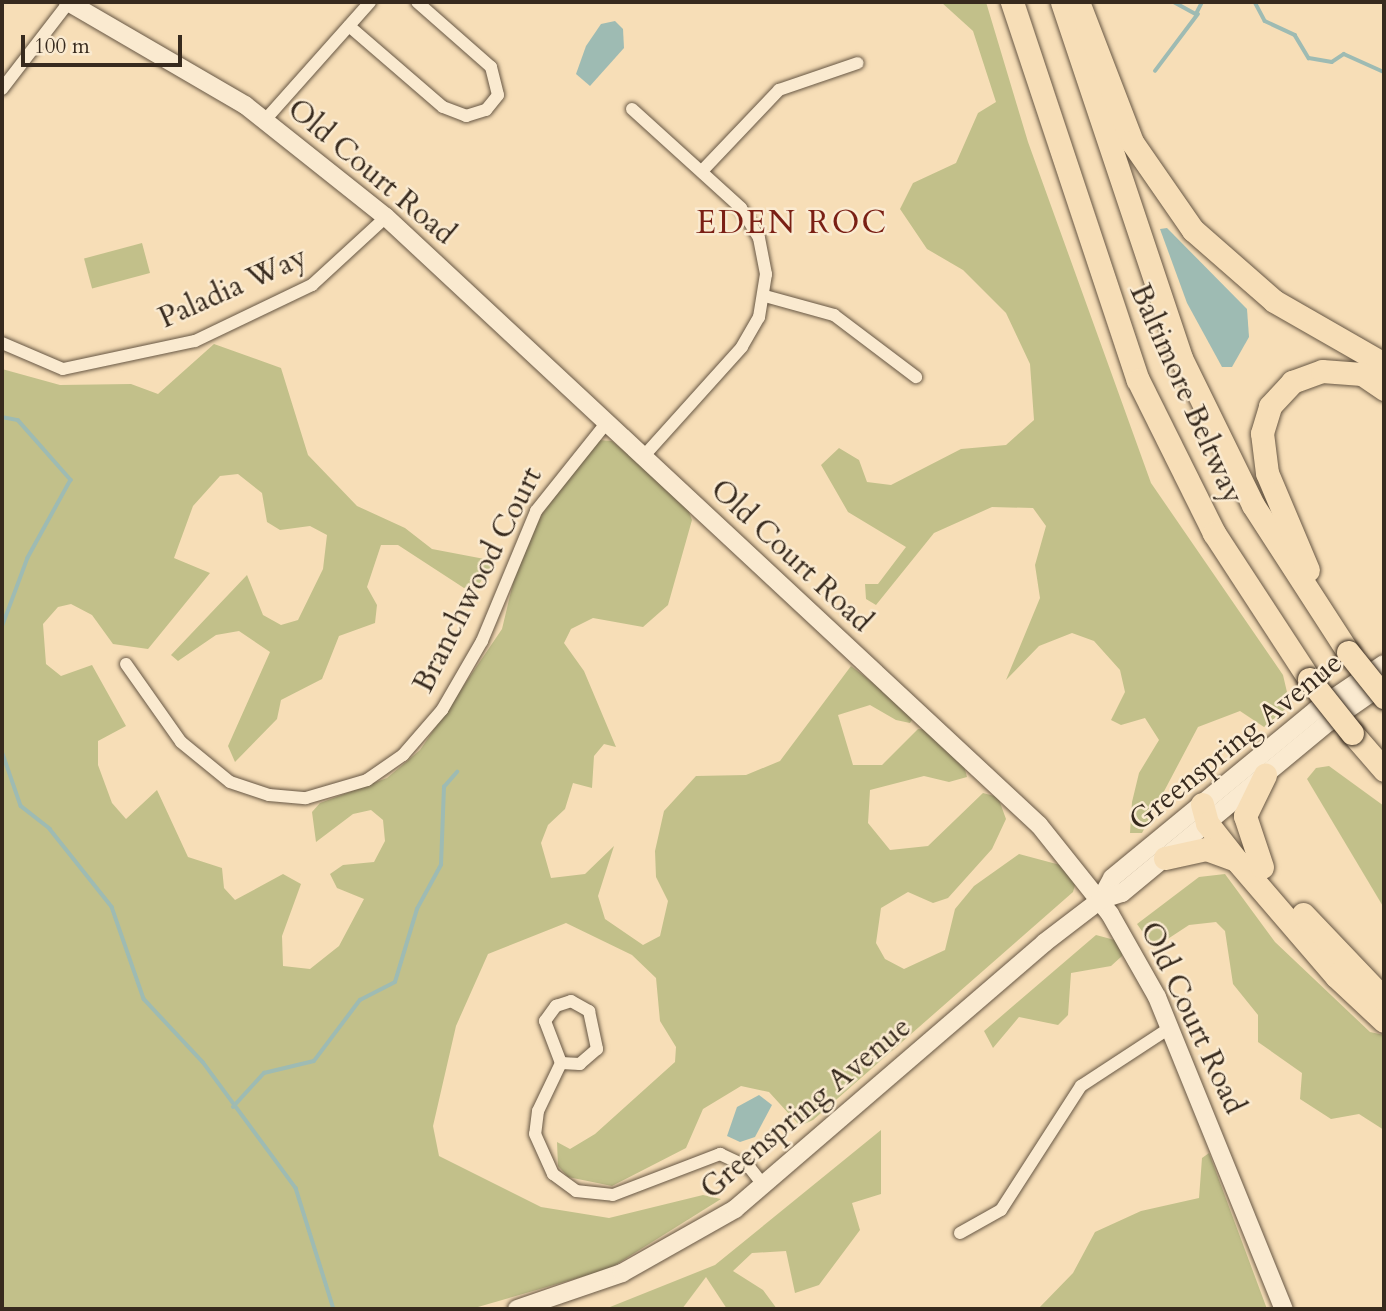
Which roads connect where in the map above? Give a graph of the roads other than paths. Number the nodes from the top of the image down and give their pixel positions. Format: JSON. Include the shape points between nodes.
{"nodes":[{"id":1,"x":68,"y":2,"type":"edge"},
{"id":2,"x":370,"y":2,"type":"edge"},
{"id":3,"x":417,"y":2,"type":"edge"},
{"id":4,"x":1012,"y":2,"type":"edge"},
{"id":5,"x":1062,"y":2,"type":"edge"},
{"id":6,"x":1078,"y":2,"type":"edge"},
{"id":7,"x":349,"y":26,"type":"junction"},
{"id":8,"x":858,"y":63,"type":"dead end"},
{"id":9,"x":2,"y":89,"type":"edge"},
{"id":10,"x":632,"y":109,"type":"dead end"},
{"id":11,"x":265,"y":120,"type":"junction"},
{"id":12,"x":702,"y":170,"type":"junction"},
{"id":13,"x":386,"y":218,"type":"junction"},
{"id":14,"x":765,"y":296,"type":"junction"},
{"id":15,"x":2,"y":343,"type":"edge"},
{"id":16,"x":1384,"y":364,"type":"edge"},
{"id":17,"x":916,"y":377,"type":"dead end"},
{"id":18,"x":1384,"y":389,"type":"edge"},
{"id":19,"x":607,"y":422,"type":"junction"},
{"id":20,"x":643,"y":456,"type":"junction"},
{"id":21,"x":1347,"y":650,"type":"junction"},
{"id":22,"x":127,"y":664,"type":"dead end"},
{"id":23,"x":1384,"y":664,"type":"edge"},
{"id":24,"x":1384,"y":684,"type":"edge"},
{"id":25,"x":1384,"y":697,"type":"edge"},
{"id":26,"x":1384,"y":770,"type":"edge"},
{"id":27,"x":1265,"y":775,"type":"junction"},
{"id":28,"x":1209,"y":814,"type":"junction"},
{"id":29,"x":1165,"y":858,"type":"junction"},
{"id":30,"x":1237,"y":861,"type":"junction"},
{"id":31,"x":1262,"y":867,"type":"junction"},
{"id":32,"x":1100,"y":900,"type":"junction"},
{"id":33,"x":1384,"y":999,"type":"edge"},
{"id":34,"x":1384,"y":1021,"type":"edge"},
{"id":35,"x":1171,"y":1027,"type":"junction"},
{"id":36,"x":561,"y":1063,"type":"junction"},
{"id":37,"x":764,"y":1186,"type":"junction"},
{"id":38,"x":960,"y":1233,"type":"dead end"},
{"id":39,"x":517,"y":1309,"type":"edge"},
{"id":40,"x":1284,"y":1309,"type":"edge"}],
"edges":[{"from":1,"to":9,"type":"street"},
{"from":1,"to":11,"type":"main road","name":"Old Court Road"},
{"from":2,"to":7,"type":"street"},
{"from":3,"to":7,"type":"street","via":[[491,67],[498,94],[486,110],[466,116],[443,107]]},
{"from":4,"to":26,"type":"highway","name":"Baltimore Beltway","bridge":true,"via":[[1138,380],[1214,533],[1309,679]]},
{"from":5,"to":21,"type":"highway","name":"Baltimore Beltway","via":[[1181,358],[1253,505]]},
{"from":6,"to":16,"type":"highway","via":[[1132,142],[1193,230],[1274,301]]},
{"from":7,"to":11,"type":"street"},
{"from":8,"to":12,"type":"street","via":[[779,90]]},
{"from":10,"to":12,"type":"street"},
{"from":11,"to":13,"type":"main road","name":"Old Court Road"},
{"from":12,"to":14,"type":"street","via":[[752,222],[764,255]]},
{"from":13,"to":15,"type":"street","name":"Paladia Way","via":[[312,285],[184,344],[63,369]]},
{"from":13,"to":19,"type":"main road","name":"Old Court Road"},
{"from":14,"to":17,"type":"street","via":[[834,315]]},
{"from":14,"to":20,"type":"street","via":[[742,347]]},
{"from":18,"to":21,"type":"highway","via":[[1362,374],[1322,371],[1293,382],[1264,421],[1262,448],[1280,512]]},
{"from":19,"to":20,"type":"main road","name":"Old Court Road"},
{"from":19,"to":22,"type":"street","name":"Branchwood Court","via":[[536,511],[482,641],[454,692],[421,737],[367,780],[306,798],[269,795],[230,782],[181,742]]},
{"from":20,"to":32,"type":"main road","name":"Old Court Road","via":[[985,772]]},
{"from":21,"to":25,"type":"highway","name":"Baltimore Beltway","bridge":true},
{"from":23,"to":28,"type":"main road","name":"Greenspring Avenue","via":[[1315,710]]},
{"from":24,"to":27,"type":"main road","name":"Greenspring Avenue"},
{"from":27,"to":28,"type":"main road","name":"Greenspring Avenue"},
{"from":27,"to":31,"type":"highway","via":[[1245,816]]},
{"from":28,"to":29,"type":"main road","name":"Greenspring Avenue"},
{"from":28,"to":30,"type":"highway"},
{"from":28,"to":31,"type":"highway"},
{"from":28,"to":32,"type":"main road","name":"Greenspring Avenue","via":[[1112,878]]},
{"from":29,"to":30,"type":"highway","via":[[1206,849]]},
{"from":29,"to":32,"type":"main road","name":"Greenspring Avenue","via":[[1122,894]]},
{"from":30,"to":34,"type":"highway","via":[[1336,976]]},
{"from":31,"to":33,"type":"highway"},
{"from":32,"to":35,"type":"main road","name":"Old Court Road"},
{"from":32,"to":37,"type":"main road","name":"Greenspring Avenue","via":[[988,988]]},
{"from":35,"to":38,"type":"street","via":[[1081,1086],[1001,1210]]},
{"from":35,"to":40,"type":"main road","name":"Old Court Road"},
{"from":36,"to":36,"type":"street","via":[[588,1061],[599,1039],[589,1011],[571,1001],[556,1006],[545,1021]]},
{"from":36,"to":37,"type":"street","via":[[538,1111],[535,1135],[554,1174],[576,1191],[613,1195],[720,1154],[750,1168]]},
{"from":37,"to":39,"type":"main road","name":"Greenspring Avenue","via":[[652,1259]]}]}
